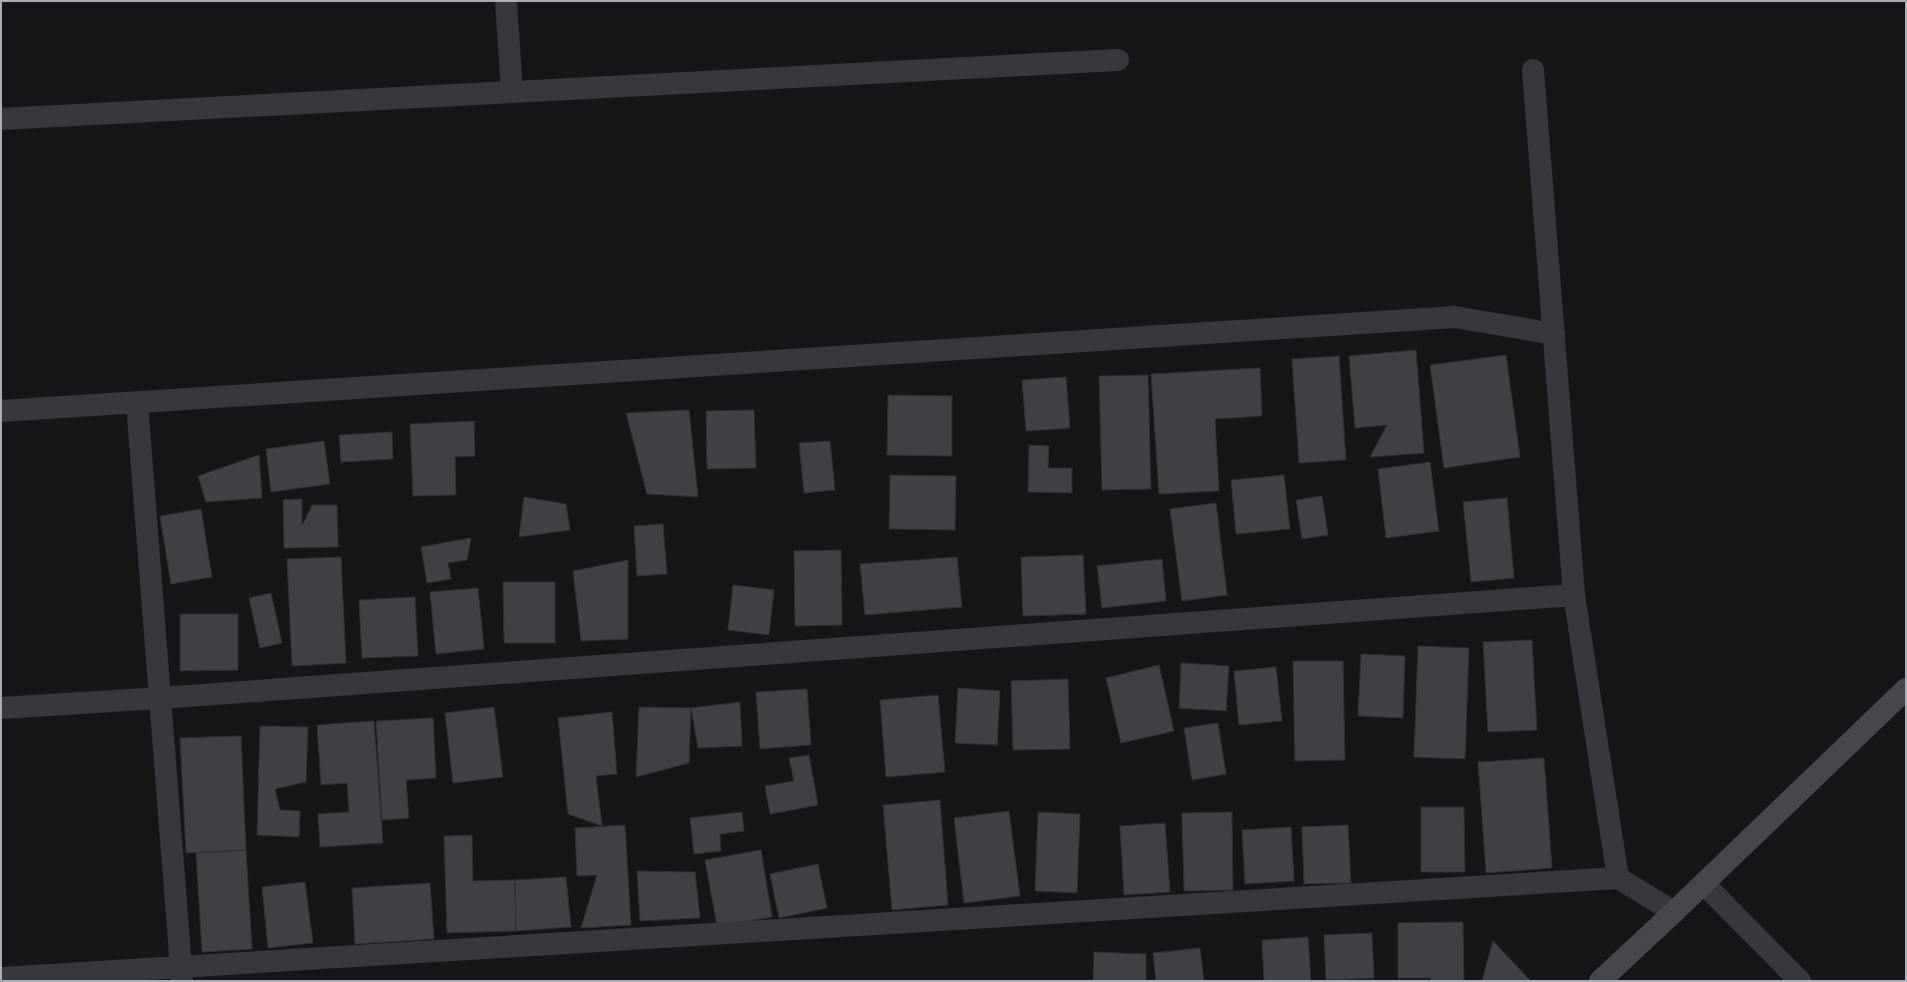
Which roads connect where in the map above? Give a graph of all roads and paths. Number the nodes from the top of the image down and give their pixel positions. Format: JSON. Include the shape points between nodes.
{"nodes":[{"id":1,"x":506,"y":1,"type":"edge"},
{"id":2,"x":1118,"y":60,"type":"dead end"},
{"id":3,"x":1533,"y":70,"type":"dead end"},
{"id":4,"x":512,"y":92,"type":"junction"},
{"id":5,"x":1,"y":119,"type":"edge"},
{"id":6,"x":1554,"y":334,"type":"junction"},
{"id":7,"x":138,"y":403,"type":"junction"},
{"id":8,"x":1,"y":411,"type":"edge"},
{"id":9,"x":1574,"y":595,"type":"junction"},
{"id":10,"x":1906,"y":689,"type":"edge"},
{"id":11,"x":160,"y":698,"type":"junction"},
{"id":12,"x":1,"y":708,"type":"edge"},
{"id":13,"x":1618,"y":878,"type":"junction"},
{"id":14,"x":1704,"y":884,"type":"junction"},
{"id":15,"x":1674,"y":912,"type":"junction"},
{"id":16,"x":182,"y":973,"type":"edge"},
{"id":17,"x":1,"y":978,"type":"edge"},
{"id":18,"x":1600,"y":981,"type":"edge"},
{"id":19,"x":1800,"y":981,"type":"edge"}],
"edges":[{"from":1,"to":4,"type":"street"},
{"from":2,"to":4,"type":"street"},
{"from":3,"to":6,"type":"street"},
{"from":4,"to":5,"type":"street"},
{"from":6,"to":7,"type":"street","via":[[1455,317]]},
{"from":6,"to":9,"type":"street"},
{"from":7,"to":8,"type":"street"},
{"from":7,"to":11,"type":"street"},
{"from":9,"to":11,"type":"street"},
{"from":9,"to":13,"type":"street"},
{"from":10,"to":14,"type":"main road"},
{"from":11,"to":12,"type":"street"},
{"from":11,"to":16,"type":"street"},
{"from":13,"to":15,"type":"street"},
{"from":13,"to":16,"type":"street"},
{"from":14,"to":15,"type":"main road"},
{"from":14,"to":19,"type":"street"},
{"from":15,"to":18,"type":"main road"},
{"from":16,"to":17,"type":"street"}]}
